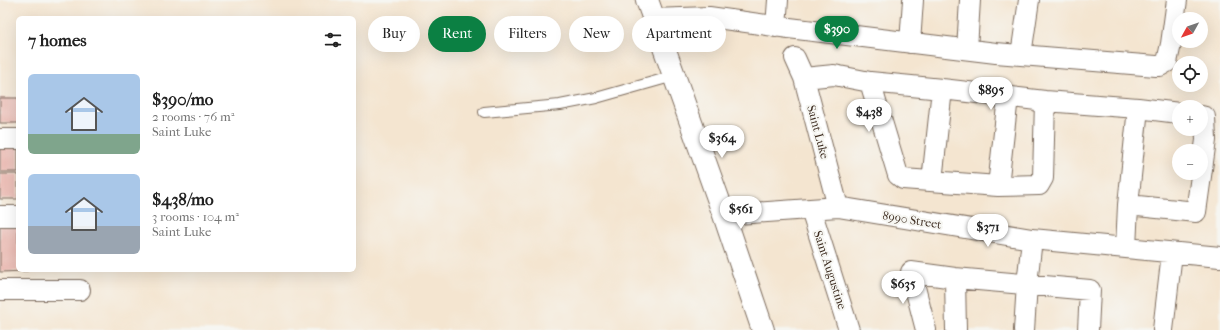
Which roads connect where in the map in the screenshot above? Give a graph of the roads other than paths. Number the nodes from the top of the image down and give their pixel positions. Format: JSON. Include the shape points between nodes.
{"nodes":[{"id":1,"x":778,"y":0,"type":"edge"},
{"id":2,"x":913,"y":0,"type":"edge"},
{"id":3,"x":970,"y":0,"type":"edge"},
{"id":4,"x":1028,"y":0,"type":"edge"},
{"id":5,"x":1176,"y":0,"type":"edge"},
{"id":6,"x":651,"y":10,"type":"edge"},
{"id":7,"x":776,"y":27,"type":"junction"},
{"id":8,"x":910,"y":43,"type":"junction"},
{"id":9,"x":967,"y":49,"type":"junction"},
{"id":10,"x":1021,"y":55,"type":"junction"},
{"id":11,"x":795,"y":58,"type":"dead end"},
{"id":12,"x":674,"y":76,"type":"junction"},
{"id":13,"x":804,"y":78,"type":"junction"},
{"id":14,"x":870,"y":82,"type":"junction"},
{"id":15,"x":942,"y":88,"type":"junction"},
{"id":16,"x":1008,"y":97,"type":"junction"},
{"id":17,"x":1045,"y":101,"type":"junction"},
{"id":18,"x":1138,"y":108,"type":"junction"},
{"id":19,"x":484,"y":112,"type":"dead end"},
{"id":20,"x":1172,"y":112,"type":"edge"},
{"id":21,"x":1206,"y":136,"type":"edge"},
{"id":22,"x":0,"y":139,"type":"edge"},
{"id":23,"x":16,"y":139,"type":"edge"},
{"id":24,"x":932,"y":182,"type":"junction"},
{"id":25,"x":998,"y":186,"type":"junction"},
{"id":26,"x":1128,"y":205,"type":"junction"},
{"id":27,"x":838,"y":207,"type":"junction"},
{"id":28,"x":811,"y":210,"type":"junction"},
{"id":29,"x":724,"y":215,"type":"junction"},
{"id":30,"x":0,"y":216,"type":"edge"},
{"id":31,"x":16,"y":216,"type":"edge"},
{"id":32,"x":1032,"y":239,"type":"junction"},
{"id":33,"x":1126,"y":248,"type":"junction"},
{"id":34,"x":1172,"y":253,"type":"junction"},
{"id":35,"x":1220,"y":257,"type":"edge"},
{"id":36,"x":955,"y":278,"type":"junction"},
{"id":37,"x":1027,"y":284,"type":"junction"},
{"id":38,"x":0,"y":290,"type":"edge"},
{"id":39,"x":80,"y":290,"type":"dead end"},
{"id":40,"x":763,"y":330,"type":"edge"},
{"id":41,"x":849,"y":330,"type":"edge"},
{"id":42,"x":926,"y":330,"type":"edge"},
{"id":43,"x":956,"y":330,"type":"edge"},
{"id":44,"x":1024,"y":330,"type":"edge"},
{"id":45,"x":1088,"y":330,"type":"edge"},
{"id":46,"x":1163,"y":330,"type":"edge"}],
"edges":[{"from":1,"to":7,"type":"street"},
{"from":2,"to":8,"type":"street"},
{"from":3,"to":9,"type":"street"},
{"from":4,"to":10,"type":"street"},
{"from":5,"to":10,"type":"street","via":[[1167,62],[1160,66]]},
{"from":6,"to":7,"type":"street"},
{"from":6,"to":12,"type":"street"},
{"from":7,"to":8,"type":"street"},
{"from":8,"to":9,"type":"street"},
{"from":9,"to":10,"type":"street"},
{"from":11,"to":13,"type":"street","name":"Saint Luke"},
{"from":12,"to":19,"type":"lane","via":[[596,98],[560,105]]},
{"from":12,"to":29,"type":"street"},
{"from":13,"to":14,"type":"street","via":[[834,76]]},
{"from":13,"to":27,"type":"street","name":"Saint Luke"},
{"from":14,"to":15,"type":"street"},
{"from":14,"to":24,"type":"street","via":[[898,175],[903,179]]},
{"from":15,"to":16,"type":"street"},
{"from":15,"to":24,"type":"street"},
{"from":16,"to":17,"type":"street"},
{"from":16,"to":25,"type":"street"},
{"from":17,"to":18,"type":"street"},
{"from":17,"to":25,"type":"street","via":[[1043,178],[1039,185]]},
{"from":18,"to":20,"type":"street"},
{"from":18,"to":26,"type":"street"},
{"from":21,"to":26,"type":"street","via":[[1196,212]]},
{"from":22,"to":23,"type":"street"},
{"from":24,"to":25,"type":"street"},
{"from":26,"to":33,"type":"street"},
{"from":27,"to":28,"type":"street","name":"8990 Street"},
{"from":27,"to":32,"type":"street","name":"8990 Street"},
{"from":28,"to":29,"type":"street","name":"8990 Street"},
{"from":28,"to":41,"type":"street","name":"Saint Augustine"},
{"from":29,"to":40,"type":"street"},
{"from":30,"to":31,"type":"street"},
{"from":32,"to":33,"type":"street","name":"8990 Street"},
{"from":32,"to":37,"type":"street"},
{"from":33,"to":34,"type":"street","name":"8990 Street"},
{"from":34,"to":35,"type":"street","name":"8990 Street"},
{"from":34,"to":46,"type":"street"},
{"from":36,"to":37,"type":"street"},
{"from":36,"to":42,"type":"street","via":[[911,272]]},
{"from":36,"to":43,"type":"street"},
{"from":37,"to":44,"type":"street"},
{"from":37,"to":45,"type":"street","via":[[1090,290]]},
{"from":38,"to":39,"type":"street"}]}
